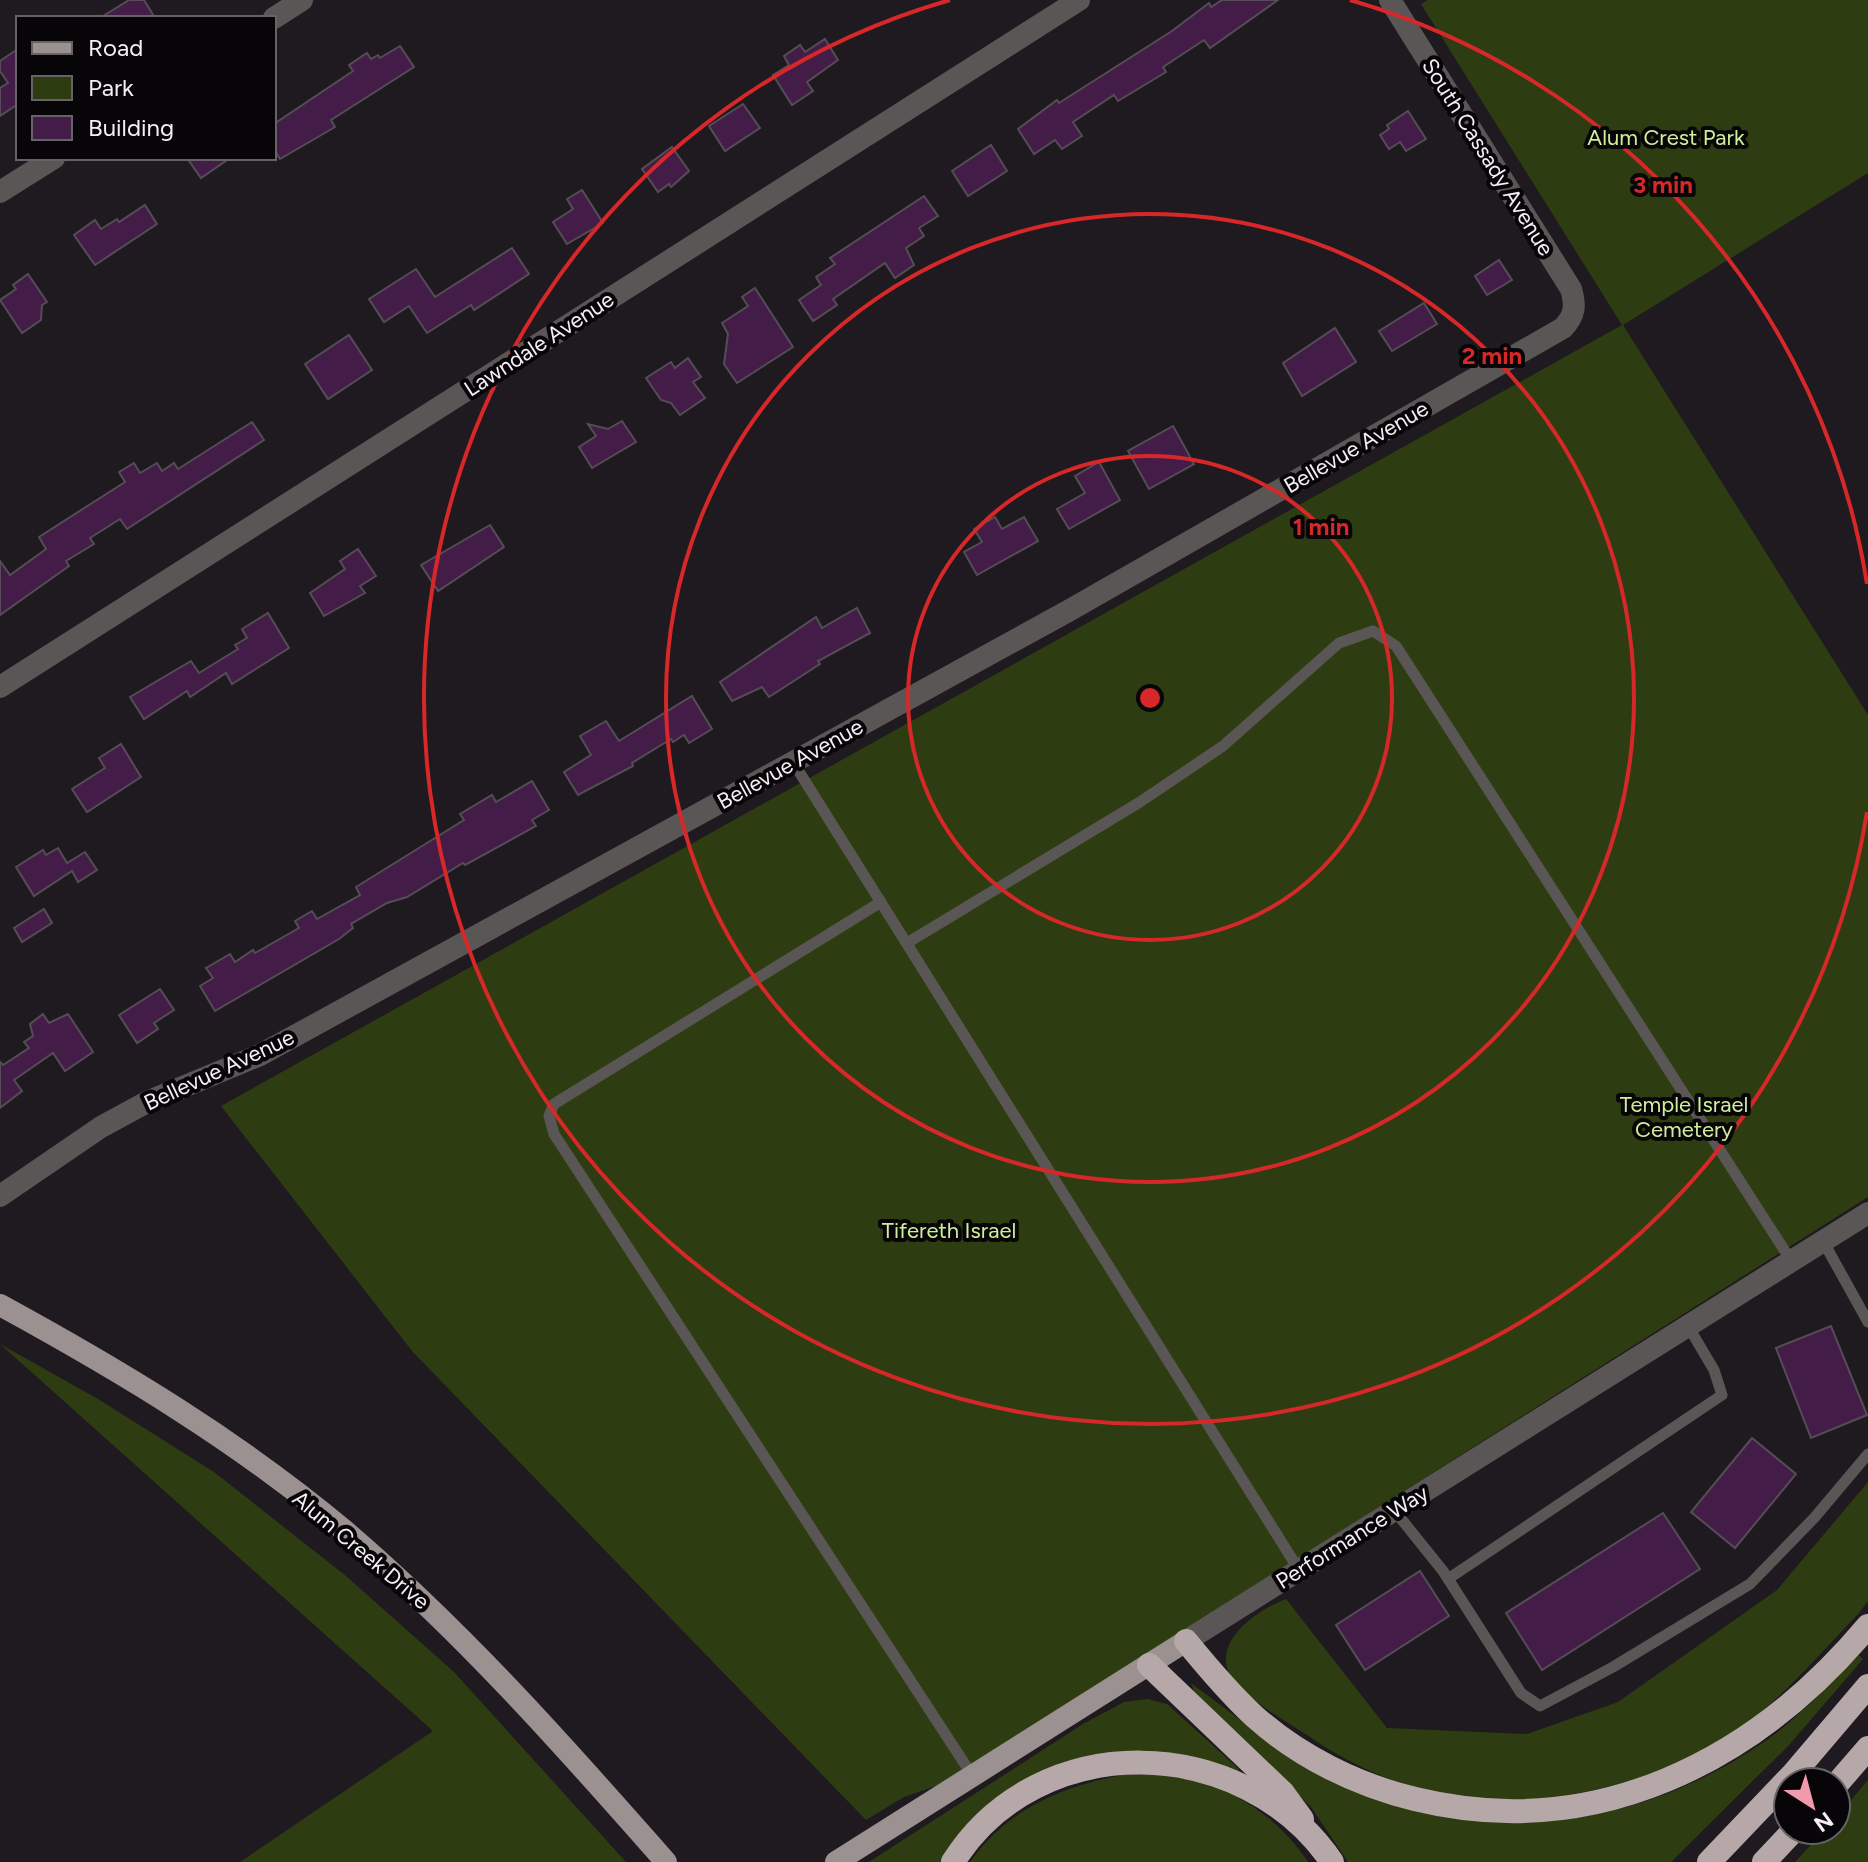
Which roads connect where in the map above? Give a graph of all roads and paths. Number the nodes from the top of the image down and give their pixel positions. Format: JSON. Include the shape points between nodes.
{"nodes":[{"id":1,"x":302,"y":0,"type":"edge"},
{"id":2,"x":1079,"y":0,"type":"edge"},
{"id":3,"x":1390,"y":0,"type":"edge"},
{"id":4,"x":276,"y":17,"type":"edge"},
{"id":5,"x":51,"y":160,"type":"edge"},
{"id":6,"x":0,"y":192,"type":"edge"},
{"id":7,"x":1573,"y":317,"type":"joint"},
{"id":8,"x":0,"y":687,"type":"edge"},
{"id":9,"x":793,"y":762,"type":"junction"},
{"id":10,"x":881,"y":902,"type":"junction"},
{"id":11,"x":907,"y":943,"type":"junction"},
{"id":12,"x":0,"y":1196,"type":"edge"},
{"id":13,"x":1868,"y":1213,"type":"edge"},
{"id":14,"x":1823,"y":1241,"type":"junction"},
{"id":15,"x":1792,"y":1262,"type":"junction"},
{"id":16,"x":0,"y":1305,"type":"edge"},
{"id":17,"x":1868,"y":1322,"type":"edge"},
{"id":18,"x":1688,"y":1326,"type":"junction"},
{"id":19,"x":1868,"y":1454,"type":"edge"},
{"id":20,"x":1394,"y":1510,"type":"junction"},
{"id":21,"x":1299,"y":1570,"type":"junction"},
{"id":22,"x":1448,"y":1579,"type":"junction"},
{"id":23,"x":1868,"y":1626,"type":"edge"},
{"id":24,"x":1186,"y":1641,"type":"junction"},
{"id":25,"x":1149,"y":1665,"type":"junction"},
{"id":26,"x":1868,"y":1686,"type":"edge"},
{"id":27,"x":1868,"y":1748,"type":"edge"},
{"id":28,"x":1852,"y":1766,"type":"edge"},
{"id":29,"x":972,"y":1775,"type":"junction"},
{"id":30,"x":1318,"y":1841,"type":"junction"},
{"id":31,"x":1779,"y":1846,"type":"edge"},
{"id":32,"x":666,"y":1862,"type":"edge"},
{"id":33,"x":836,"y":1862,"type":"edge"},
{"id":34,"x":953,"y":1862,"type":"edge"},
{"id":35,"x":1332,"y":1862,"type":"edge"},
{"id":36,"x":1709,"y":1862,"type":"edge"},
{"id":37,"x":1764,"y":1862,"type":"edge"}],
"edges":[{"from":1,"to":4,"type":"street"},
{"from":2,"to":8,"type":"street","name":"Lawndale Avenue"},
{"from":3,"to":7,"type":"street","name":"South Cassady Avenue","via":[[1571,289]]},
{"from":5,"to":6,"type":"street"},
{"from":7,"to":9,"type":"street","name":"Bellevue Avenue","via":[[1563,328],[1110,588]]},
{"from":9,"to":10,"type":"lane"},
{"from":9,"to":12,"type":"street","name":"Bellevue Avenue","via":[[260,1055],[101,1127]]},
{"from":10,"to":11,"type":"lane"},
{"from":10,"to":29,"type":"lane","via":[[554,1104],[549,1116],[554,1134]]},
{"from":11,"to":15,"type":"lane","via":[[1140,802],[1223,746],[1339,643],[1373,631],[1396,646]]},
{"from":11,"to":21,"type":"lane"},
{"from":13,"to":14,"type":"street","name":"Performance Way"},
{"from":14,"to":15,"type":"street","name":"Performance Way"},
{"from":14,"to":17,"type":"lane"},
{"from":15,"to":18,"type":"street","name":"Performance Way"},
{"from":16,"to":32,"type":"main road","name":"Alum Creek Drive","via":[[126,1374],[342,1529],[487,1664]]},
{"from":18,"to":20,"type":"street","name":"Performance Way"},
{"from":18,"to":22,"type":"lane","via":[[1722,1395]]},
{"from":19,"to":22,"type":"lane","via":[[1750,1584],[1540,1706],[1521,1693]]},
{"from":20,"to":21,"type":"street","name":"Performance Way"},
{"from":20,"to":22,"type":"lane"},
{"from":21,"to":24,"type":"street","name":"Performance Way"},
{"from":23,"to":24,"type":"highway","via":[[1776,1716],[1711,1759],[1669,1780],[1599,1803],[1525,1812],[1450,1808],[1339,1772],[1258,1719]]},
{"from":24,"to":25,"type":"main road","name":"Performance Way"},
{"from":25,"to":29,"type":"main road","name":"Performance Way"},
{"from":25,"to":30,"type":"highway","via":[[1283,1793]]},
{"from":26,"to":36,"type":"highway"},
{"from":27,"to":28,"type":"highway"},
{"from":29,"to":33,"type":"main road","name":"Performance Way"},
{"from":30,"to":34,"type":"highway","via":[[1234,1783],[1200,1770],[1128,1761],[1082,1768],[1039,1783],[967,1839]]},
{"from":30,"to":35,"type":"highway"},
{"from":31,"to":37,"type":"highway"}]}
